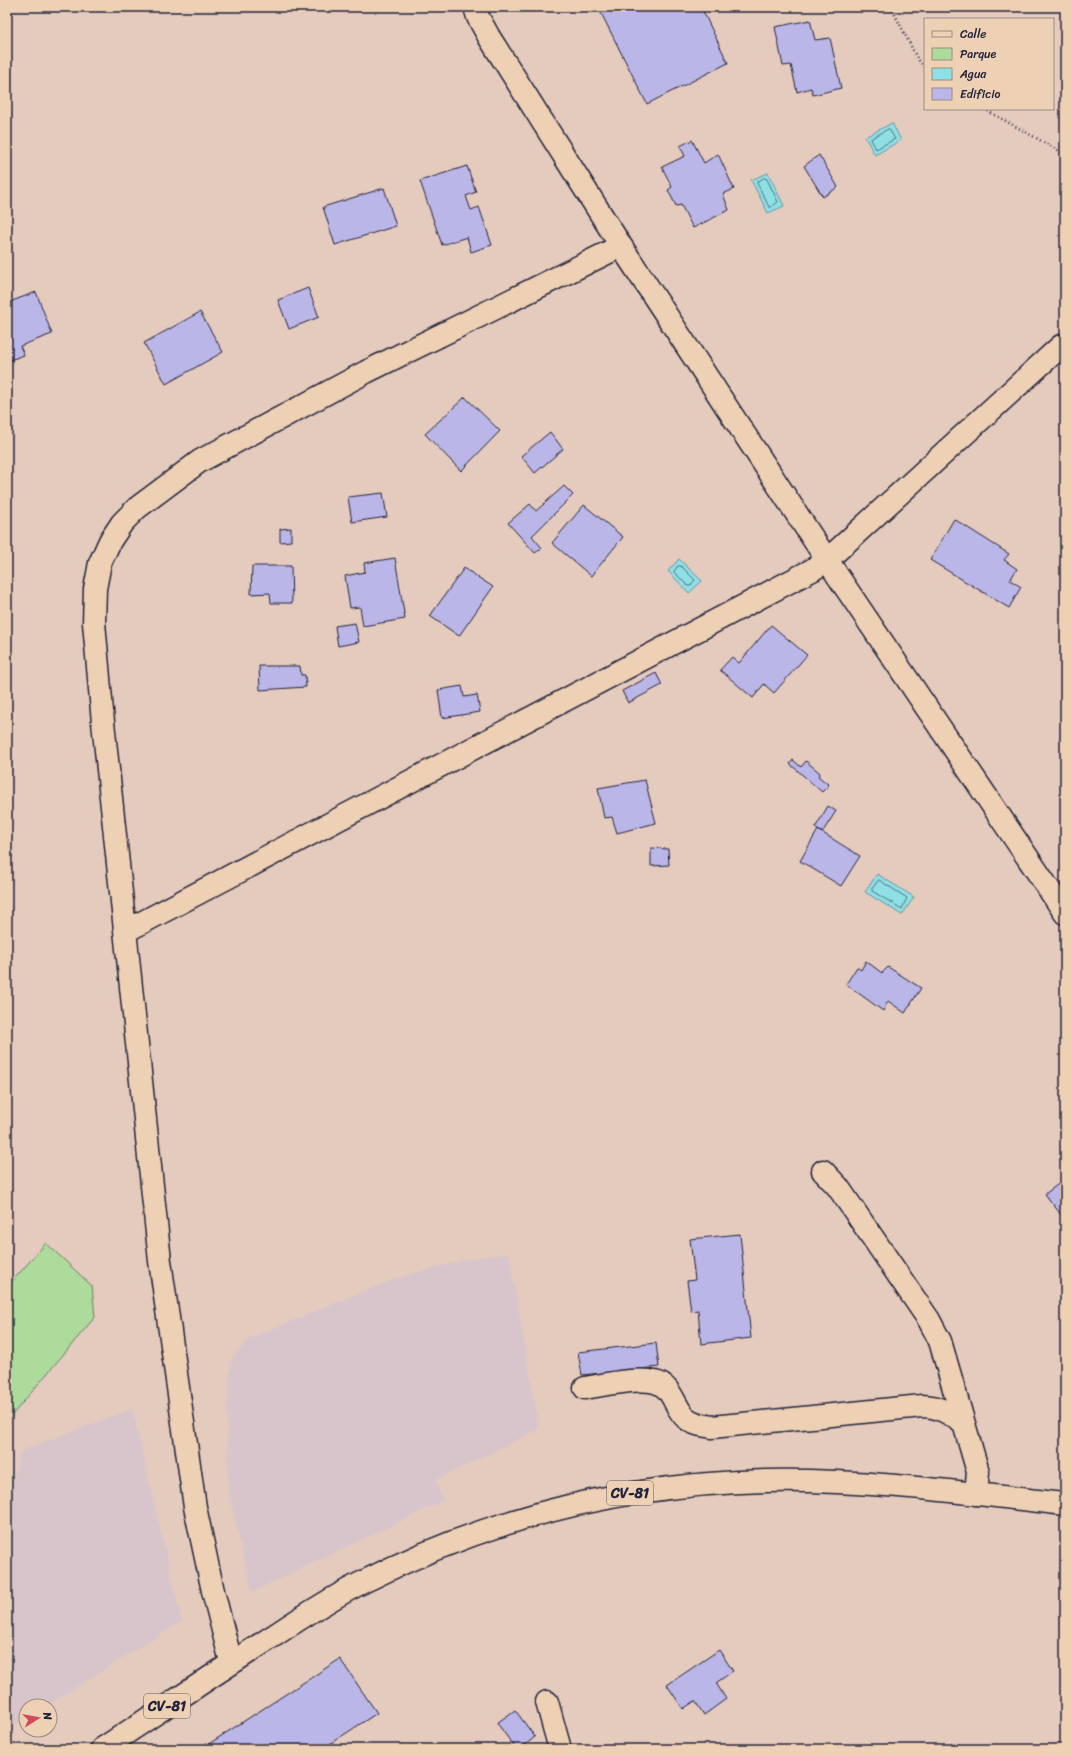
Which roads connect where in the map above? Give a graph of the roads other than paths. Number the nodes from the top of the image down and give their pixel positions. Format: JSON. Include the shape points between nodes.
{"nodes":[{"id":1,"x":475,"y":7,"type":"edge"},
{"id":2,"x":622,"y":246,"type":"junction"},
{"id":3,"x":1061,"y":346,"type":"dead end"},
{"id":4,"x":827,"y":560,"type":"junction"},
{"id":5,"x":1065,"y":913,"type":"edge"},
{"id":6,"x":126,"y":931,"type":"junction"},
{"id":7,"x":823,"y":1171,"type":"dead end"},
{"id":8,"x":585,"y":1388,"type":"dead end"},
{"id":9,"x":964,"y":1424,"type":"junction"},
{"id":10,"x":976,"y":1494,"type":"junction"},
{"id":11,"x":1065,"y":1504,"type":"edge"},
{"id":12,"x":231,"y":1662,"type":"junction"},
{"id":13,"x":547,"y":1702,"type":"dead end"},
{"id":14,"x":102,"y":1749,"type":"edge"},
{"id":15,"x":560,"y":1749,"type":"edge"}],
"edges":[{"from":1,"to":2,"type":"main road","via":[[489,37]]},
{"from":2,"to":4,"type":"main road"},
{"from":2,"to":6,"type":"main road","via":[[366,372],[200,461],[137,508],[122,523],[100,563],[94,589],[94,623]]},
{"from":3,"to":4,"type":"main road"},
{"from":4,"to":5,"type":"main road"},
{"from":4,"to":6,"type":"main road"},
{"from":6,"to":12,"type":"main road","via":[[160,1261],[195,1507]]},
{"from":7,"to":9,"type":"main road","via":[[838,1187],[929,1320],[940,1341]]},
{"from":8,"to":9,"type":"main road","via":[[643,1380],[656,1382],[666,1387],[686,1418],[698,1425],[712,1427],[922,1406],[949,1412]]},
{"from":9,"to":10,"type":"main road","via":[[978,1472]]},
{"from":10,"to":11,"type":"main road","number":"CV-81"},
{"from":10,"to":12,"type":"main road","number":"CV-81","via":[[902,1487],[768,1481],[674,1487],[596,1499],[506,1523],[401,1564],[322,1605]]},
{"from":12,"to":14,"type":"main road","number":"CV-81"},
{"from":13,"to":15,"type":"main road"}]}
